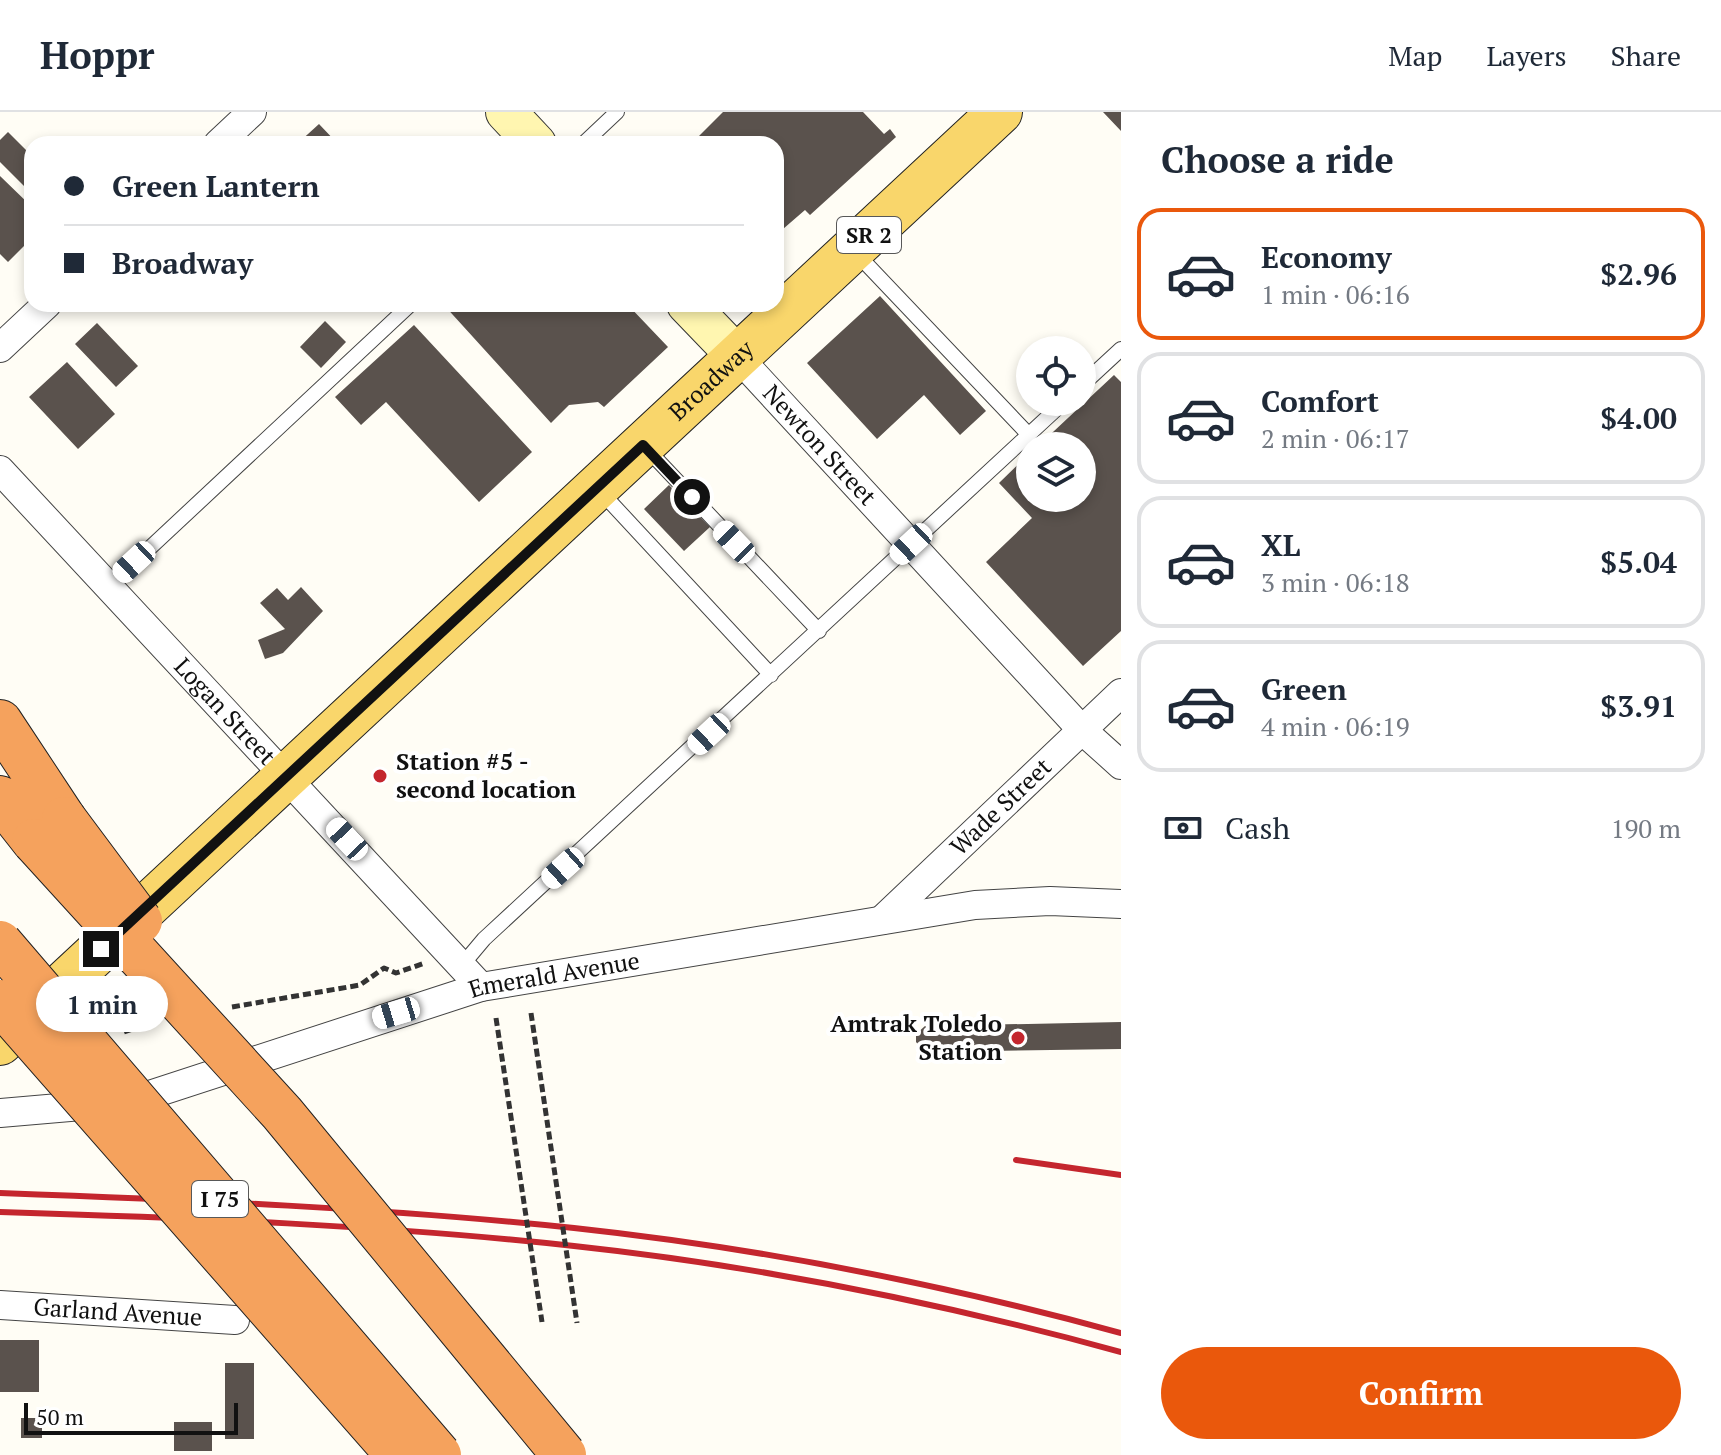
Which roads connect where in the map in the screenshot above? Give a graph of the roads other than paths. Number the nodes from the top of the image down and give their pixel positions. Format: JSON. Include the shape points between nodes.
{"nodes":[{"id":1,"x":252,"y":112,"type":"edge"},
{"id":2,"x":506,"y":112,"type":"edge"},
{"id":3,"x":617,"y":112,"type":"edge"},
{"id":4,"x":1000,"y":112,"type":"edge"},
{"id":5,"x":226,"y":136,"type":"edge"},
{"id":6,"x":528,"y":136,"type":"edge"},
{"id":7,"x":592,"y":136,"type":"edge"},
{"id":8,"x":853,"y":249,"type":"junction"},
{"id":9,"x":38,"y":312,"type":"edge"},
{"id":10,"x":402,"y":312,"type":"edge"},
{"id":11,"x":695,"y":312,"type":"edge"},
{"id":12,"x":0,"y":348,"type":"edge"},
{"id":13,"x":1121,"y":349,"type":"edge"},
{"id":14,"x":738,"y":357,"type":"junction"},
{"id":15,"x":1096,"y":372,"type":"edge"},
{"id":16,"x":1049,"y":416,"type":"edge"},
{"id":17,"x":1026,"y":432,"type":"edge"},
{"id":18,"x":1032,"y":432,"type":"edge"},
{"id":19,"x":643,"y":445,"type":"junction"},
{"id":20,"x":1016,"y":447,"type":"edge"},
{"id":21,"x":0,"y":470,"type":"edge"},
{"id":22,"x":598,"y":489,"type":"junction"},
{"id":23,"x":911,"y":544,"type":"junction"},
{"id":24,"x":108,"y":587,"type":"junction"},
{"id":25,"x":819,"y":631,"type":"junction"},
{"id":26,"x":771,"y":675,"type":"junction"},
{"id":27,"x":1121,"y":693,"type":"edge"},
{"id":28,"x":0,"y":722,"type":"edge"},
{"id":29,"x":1082,"y":730,"type":"junction"},
{"id":30,"x":1121,"y":765,"type":"edge"},
{"id":31,"x":289,"y":776,"type":"junction"},
{"id":32,"x":0,"y":798,"type":"edge"},
{"id":33,"x":49,"y":830,"type":"junction"},
{"id":34,"x":1121,"y":904,"type":"edge"},
{"id":35,"x":882,"y":920,"type":"junction"},
{"id":36,"x":0,"y":943,"type":"edge"},
{"id":37,"x":463,"y":964,"type":"junction"},
{"id":38,"x":481,"y":987,"type":"junction"},
{"id":39,"x":2,"y":1027,"type":"edge"},
{"id":40,"x":0,"y":1113,"type":"edge"},
{"id":41,"x":0,"y":1305,"type":"edge"},
{"id":42,"x":235,"y":1320,"type":"dead end"},
{"id":43,"x":398,"y":1455,"type":"edge"},
{"id":44,"x":439,"y":1455,"type":"edge"},
{"id":45,"x":564,"y":1455,"type":"edge"}],
"edges":[{"from":1,"to":5,"type":"street"},
{"from":2,"to":6,"type":"street"},
{"from":3,"to":7,"type":"lane"},
{"from":4,"to":8,"type":"main road","name":"Broadway","number":"SR 2"},
{"from":8,"to":14,"type":"main road","name":"Broadway","number":"SR 2"},
{"from":8,"to":17,"type":"lane"},
{"from":9,"to":12,"type":"street"},
{"from":10,"to":24,"type":"lane"},
{"from":11,"to":14,"type":"street","name":"Newton Street"},
{"from":13,"to":15,"type":"lane"},
{"from":14,"to":19,"type":"main road","name":"Broadway","number":"SR 2"},
{"from":14,"to":23,"type":"street","name":"Newton Street"},
{"from":16,"to":18,"type":"lane"},
{"from":19,"to":22,"type":"main road","name":"Broadway","number":"SR 2"},
{"from":19,"to":25,"type":"lane"},
{"from":20,"to":23,"type":"lane"},
{"from":21,"to":24,"type":"street","name":"Logan Street"},
{"from":22,"to":26,"type":"lane"},
{"from":22,"to":31,"type":"main road","name":"Broadway","number":"SR 2"},
{"from":23,"to":25,"type":"lane"},
{"from":23,"to":29,"type":"street","name":"Newton Street"},
{"from":24,"to":31,"type":"street","name":"Logan Street"},
{"from":25,"to":26,"type":"lane"},
{"from":26,"to":37,"type":"lane"},
{"from":27,"to":29,"type":"street","name":"Wade Street"},
{"from":28,"to":33,"type":"highway"},
{"from":29,"to":30,"type":"street","name":"Newton Street"},
{"from":29,"to":35,"type":"street","name":"Wade Street"},
{"from":31,"to":37,"type":"street","name":"Logan Street"},
{"from":31,"to":39,"type":"main road","name":"Broadway","number":"SR 2"},
{"from":32,"to":33,"type":"highway"},
{"from":33,"to":45,"type":"highway","bridge":true},
{"from":34,"to":35,"type":"street","name":"Emerald Avenue","via":[[1011,902]]},
{"from":35,"to":38,"type":"street","name":"Emerald Avenue"},
{"from":36,"to":44,"type":"highway","number":"I 75","bridge":true},
{"from":37,"to":38,"type":"street","name":"Logan Street"},
{"from":38,"to":40,"type":"street","name":"Emerald Avenue","via":[[128,1102]]},
{"from":39,"to":43,"type":"highway","bridge":true},
{"from":41,"to":42,"type":"street","name":"Garland Avenue"}]}
